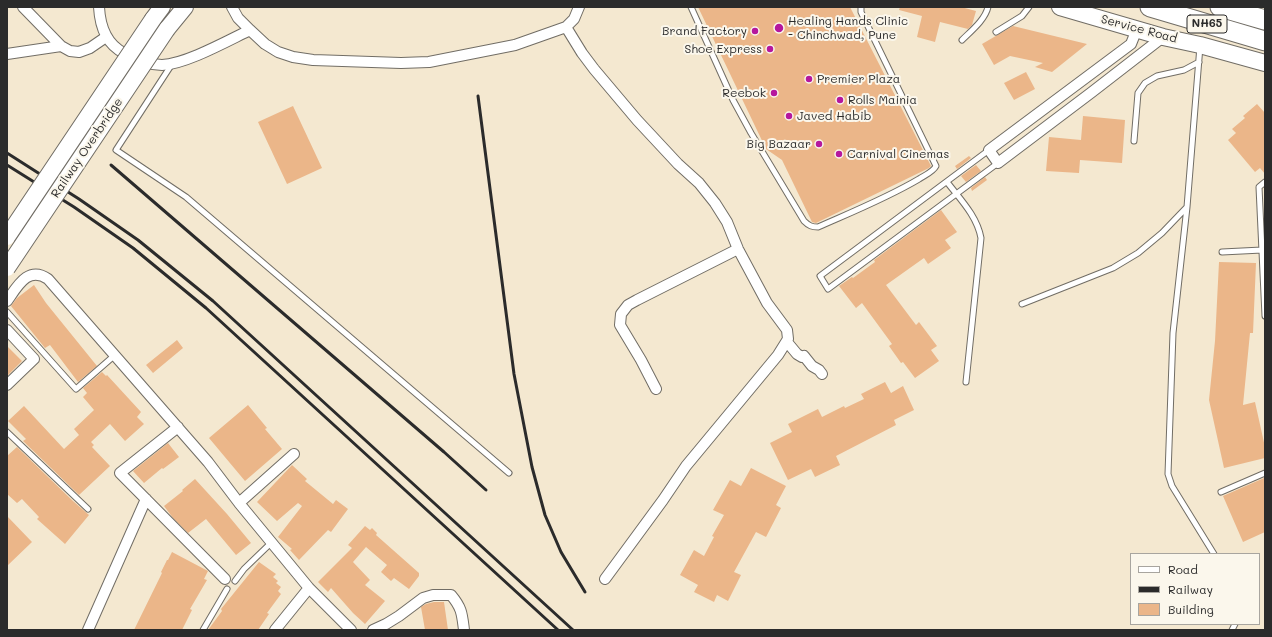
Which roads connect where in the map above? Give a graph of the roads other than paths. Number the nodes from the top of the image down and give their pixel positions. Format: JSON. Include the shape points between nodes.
{"nodes":[{"id":1,"x":23,"y":7,"type":"edge"},
{"id":2,"x":99,"y":7,"type":"edge"},
{"id":3,"x":185,"y":7,"type":"edge"},
{"id":4,"x":232,"y":7,"type":"edge"},
{"id":5,"x":579,"y":7,"type":"edge"},
{"id":6,"x":691,"y":7,"type":"edge"},
{"id":7,"x":861,"y":7,"type":"edge"},
{"id":8,"x":988,"y":7,"type":"edge"},
{"id":9,"x":1029,"y":7,"type":"edge"},
{"id":10,"x":1060,"y":7,"type":"edge"},
{"id":11,"x":1150,"y":7,"type":"edge"},
{"id":12,"x":1220,"y":7,"type":"edge"},
{"id":13,"x":158,"y":13,"type":"edge"},
{"id":14,"x":1265,"y":20,"type":"edge"},
{"id":15,"x":566,"y":26,"type":"junction"},
{"id":16,"x":1137,"y":29,"type":"junction"},
{"id":17,"x":250,"y":30,"type":"junction"},
{"id":18,"x":996,"y":32,"type":"dead end"},
{"id":19,"x":106,"y":37,"type":"junction"},
{"id":20,"x":1163,"y":37,"type":"junction"},
{"id":21,"x":962,"y":40,"type":"dead end"},
{"id":22,"x":1265,"y":41,"type":"edge"},
{"id":23,"x":1200,"y":45,"type":"junction"},
{"id":24,"x":61,"y":46,"type":"junction"},
{"id":25,"x":7,"y":54,"type":"edge"},
{"id":26,"x":1199,"y":62,"type":"junction"},
{"id":27,"x":173,"y":63,"type":"junction"},
{"id":28,"x":1265,"y":63,"type":"edge"},
{"id":29,"x":1083,"y":80,"type":"junction"},
{"id":30,"x":1092,"y":92,"type":"junction"},
{"id":31,"x":1134,"y":142,"type":"dead end"},
{"id":32,"x":989,"y":150,"type":"junction"},
{"id":33,"x":998,"y":163,"type":"junction"},
{"id":34,"x":947,"y":182,"type":"junction"},
{"id":35,"x":1265,"y":182,"type":"edge"},
{"id":36,"x":956,"y":194,"type":"junction"},
{"id":37,"x":1187,"y":207,"type":"junction"},
{"id":38,"x":7,"y":237,"type":"edge"},
{"id":39,"x":738,"y":249,"type":"junction"},
{"id":40,"x":1262,"y":250,"type":"junction"},
{"id":41,"x":1222,"y":252,"type":"dead end"},
{"id":42,"x":7,"y":268,"type":"edge"},
{"id":43,"x":7,"y":301,"type":"edge"},
{"id":44,"x":1022,"y":304,"type":"dead end"},
{"id":45,"x":7,"y":312,"type":"edge"},
{"id":46,"x":1265,"y":316,"type":"edge"},
{"id":47,"x":7,"y":330,"type":"edge"},
{"id":48,"x":787,"y":342,"type":"junction"},
{"id":49,"x":115,"y":355,"type":"junction"},
{"id":50,"x":822,"y":374,"type":"dead end"},
{"id":51,"x":966,"y":382,"type":"dead end"},
{"id":52,"x":7,"y":385,"type":"edge"},
{"id":53,"x":656,"y":389,"type":"dead end"},
{"id":54,"x":178,"y":427,"type":"junction"},
{"id":55,"x":7,"y":432,"type":"edge"},
{"id":56,"x":294,"y":454,"type":"dead end"},
{"id":57,"x":509,"y":473,"type":"dead end"},
{"id":58,"x":1265,"y":473,"type":"edge"},
{"id":59,"x":1221,"y":492,"type":"dead end"},
{"id":60,"x":146,"y":499,"type":"junction"},
{"id":61,"x":239,"y":503,"type":"junction"},
{"id":62,"x":88,"y":510,"type":"dead end"},
{"id":63,"x":272,"y":542,"type":"junction"},
{"id":64,"x":1213,"y":553,"type":"edge"},
{"id":65,"x":605,"y":579,"type":"dead end"},
{"id":66,"x":229,"y":583,"type":"junction"},
{"id":67,"x":309,"y":588,"type":"junction"},
{"id":68,"x":88,"y":630,"type":"edge"},
{"id":69,"x":203,"y":630,"type":"edge"},
{"id":70,"x":275,"y":630,"type":"edge"},
{"id":71,"x":351,"y":630,"type":"edge"},
{"id":72,"x":373,"y":630,"type":"edge"},
{"id":73,"x":464,"y":630,"type":"edge"}],
"edges":[{"from":1,"to":24,"type":"street"},
{"from":2,"to":19,"type":"street","via":[[99,18]]},
{"from":3,"to":42,"type":"main road","name":"Railway Overbridge","bridge":true,"via":[[167,29]]},
{"from":4,"to":17,"type":"street","via":[[238,18]]},
{"from":5,"to":15,"type":"street","via":[[574,19]]},
{"from":6,"to":7,"type":"lane","via":[[733,100],[751,133],[804,221],[808,226],[818,227],[864,208],[910,184],[936,166],[861,12]]},
{"from":8,"to":21,"type":"lane"},
{"from":9,"to":18,"type":"lane","via":[[1022,16]]},
{"from":10,"to":16,"type":"main road","name":"Service Road"},
{"from":11,"to":22,"type":"highway","number":"NH65"},
{"from":12,"to":14,"type":"highway","number":"NH65"},
{"from":13,"to":38,"type":"main road","name":"Railway Overbridge","bridge":true},
{"from":15,"to":17,"type":"street","via":[[516,45],[429,62],[401,63],[313,60],[293,56],[278,52]]},
{"from":15,"to":39,"type":"street","via":[[586,58],[636,120],[699,183],[715,203],[727,222]]},
{"from":16,"to":20,"type":"main road","name":"Service Road"},
{"from":16,"to":29,"type":"street","via":[[1131,44]]},
{"from":17,"to":27,"type":"street"},
{"from":19,"to":24,"type":"street","via":[[79,52]]},
{"from":19,"to":27,"type":"street","via":[[120,51],[138,61],[161,65]]},
{"from":20,"to":23,"type":"main road","name":"Service Road"},
{"from":20,"to":30,"type":"street"},
{"from":23,"to":26,"type":"lane"},
{"from":23,"to":28,"type":"main road","name":"Service Road"},
{"from":24,"to":25,"type":"street"},
{"from":26,"to":31,"type":"lane","via":[[1184,70],[1157,76],[1146,83],[1138,93]]},
{"from":26,"to":37,"type":"lane"},
{"from":27,"to":57,"type":"lane","via":[[116,150],[186,197]]},
{"from":29,"to":30,"type":"street"},
{"from":29,"to":32,"type":"street"},
{"from":30,"to":33,"type":"street"},
{"from":32,"to":33,"type":"street"},
{"from":32,"to":34,"type":"lane"},
{"from":33,"to":36,"type":"lane"},
{"from":34,"to":36,"type":"lane"},
{"from":34,"to":36,"type":"lane","via":[[820,276],[828,289]]},
{"from":35,"to":40,"type":"lane","via":[[1258,187]]},
{"from":36,"to":51,"type":"lane","via":[[974,218],[981,238]]},
{"from":37,"to":44,"type":"lane","via":[[1138,254],[1113,268]]},
{"from":37,"to":64,"type":"lane","via":[[1173,333],[1168,474],[1172,486]]},
{"from":39,"to":48,"type":"street","via":[[767,303],[787,330]]},
{"from":39,"to":53,"type":"street","via":[[637,300],[628,305],[621,314],[620,325]]},
{"from":40,"to":41,"type":"lane"},
{"from":40,"to":46,"type":"lane"},
{"from":43,"to":49,"type":"street","via":[[24,279],[32,274],[41,274]]},
{"from":45,"to":49,"type":"lane","via":[[76,389]]},
{"from":47,"to":52,"type":"street","via":[[34,359]]},
{"from":48,"to":50,"type":"street","via":[[797,354],[804,356]]},
{"from":48,"to":65,"type":"street","via":[[686,466]]},
{"from":49,"to":54,"type":"street"},
{"from":54,"to":60,"type":"street","via":[[120,472]]},
{"from":54,"to":61,"type":"street"},
{"from":55,"to":62,"type":"lane"},
{"from":56,"to":61,"type":"street"},
{"from":58,"to":59,"type":"lane"},
{"from":60,"to":66,"type":"street"},
{"from":60,"to":68,"type":"street"},
{"from":61,"to":63,"type":"street"},
{"from":63,"to":66,"type":"lane"},
{"from":63,"to":67,"type":"street"},
{"from":66,"to":69,"type":"lane"},
{"from":67,"to":70,"type":"street"},
{"from":67,"to":71,"type":"street"},
{"from":72,"to":73,"type":"street","via":[[399,616],[423,598],[451,595],[459,605]]}]}
